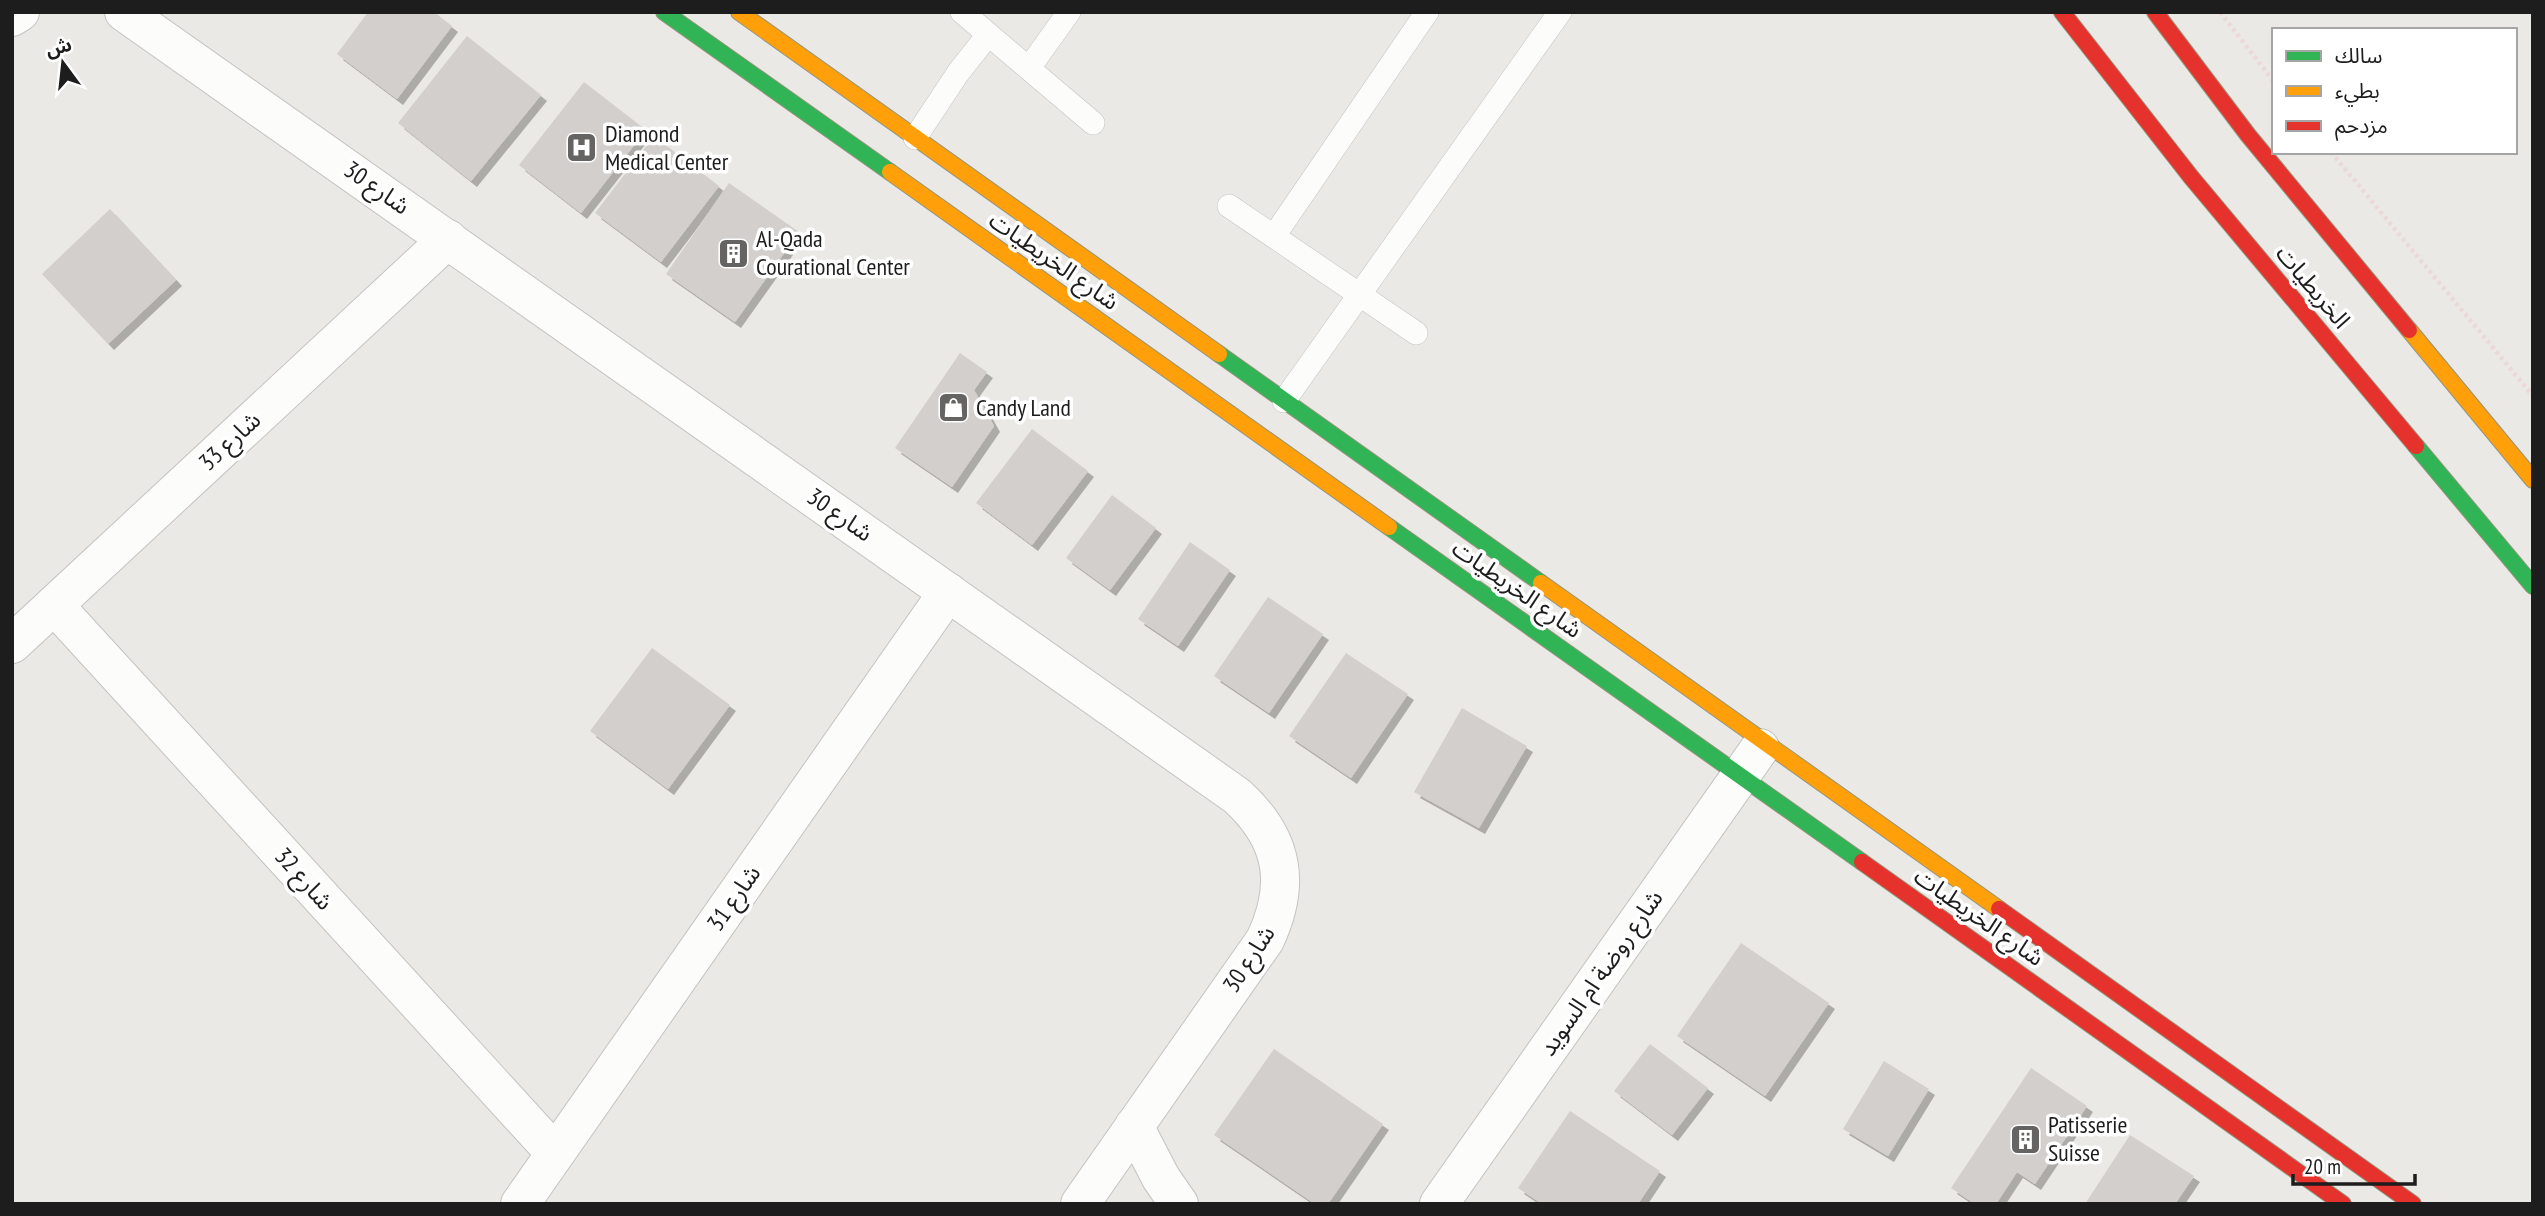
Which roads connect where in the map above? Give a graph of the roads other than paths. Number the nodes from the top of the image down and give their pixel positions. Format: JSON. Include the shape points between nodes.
{"nodes":[{"id":1,"x":20,"y":12,"type":"edge"},
{"id":2,"x":124,"y":12,"type":"edge"},
{"id":3,"x":664,"y":12,"type":"edge"},
{"id":4,"x":739,"y":12,"type":"edge"},
{"id":5,"x":962,"y":12,"type":"edge"},
{"id":6,"x":1069,"y":12,"type":"edge"},
{"id":7,"x":1427,"y":12,"type":"edge"},
{"id":8,"x":1560,"y":12,"type":"edge"},
{"id":9,"x":2062,"y":12,"type":"edge"},
{"id":10,"x":2155,"y":12,"type":"edge"},
{"id":11,"x":12,"y":16,"type":"edge"},
{"id":12,"x":988,"y":35,"type":"junction"},
{"id":13,"x":1029,"y":68,"type":"junction"},
{"id":14,"x":1093,"y":123,"type":"dead end"},
{"id":15,"x":915,"y":138,"type":"junction"},
{"id":16,"x":1229,"y":206,"type":"dead end"},
{"id":17,"x":1274,"y":236,"type":"junction"},
{"id":18,"x":448,"y":239,"type":"junction"},
{"id":19,"x":1359,"y":295,"type":"junction"},
{"id":20,"x":1416,"y":333,"type":"dead end"},
{"id":21,"x":1284,"y":401,"type":"junction"},
{"id":22,"x":2533,"y":480,"type":"edge"},
{"id":23,"x":2533,"y":586,"type":"edge"},
{"id":24,"x":948,"y":592,"type":"junction"},
{"id":25,"x":54,"y":606,"type":"junction"},
{"id":26,"x":12,"y":644,"type":"edge"},
{"id":27,"x":1763,"y":743,"type":"junction"},
{"id":28,"x":1740,"y":775,"type":"junction"},
{"id":29,"x":1134,"y":1126,"type":"junction"},
{"id":30,"x":555,"y":1153,"type":"junction"},
{"id":31,"x":520,"y":1204,"type":"edge"},
{"id":32,"x":1080,"y":1204,"type":"edge"},
{"id":33,"x":1179,"y":1204,"type":"edge"},
{"id":34,"x":1439,"y":1204,"type":"edge"},
{"id":35,"x":2343,"y":1204,"type":"edge"},
{"id":36,"x":2413,"y":1204,"type":"edge"}],
"edges":[{"from":1,"to":11,"type":"street"},
{"from":2,"to":18,"type":"street","name":"شارع 30"},
{"from":3,"to":28,"type":"street","name":"شارع الخريطيات"},
{"from":4,"to":15,"type":"street","name":"شارع الخريطيات"},
{"from":5,"to":12,"type":"lane"},
{"from":6,"to":13,"type":"lane"},
{"from":7,"to":17,"type":"lane"},
{"from":8,"to":19,"type":"lane"},
{"from":9,"to":23,"type":"street","name":"الخريطيات","via":[[2191,177]]},
{"from":10,"to":22,"type":"street","name":"الخريطيات","via":[[2257,146]]},
{"from":12,"to":13,"type":"lane"},
{"from":12,"to":15,"type":"lane"},
{"from":13,"to":14,"type":"lane"},
{"from":15,"to":21,"type":"street","name":"شارع الخريطيات"},
{"from":16,"to":17,"type":"lane"},
{"from":17,"to":19,"type":"lane"},
{"from":18,"to":24,"type":"street","name":"شارع 30"},
{"from":18,"to":25,"type":"street","name":"شارع 33"},
{"from":19,"to":20,"type":"lane"},
{"from":19,"to":21,"type":"lane"},
{"from":21,"to":27,"type":"street","name":"شارع الخريطيات"},
{"from":24,"to":29,"type":"street","name":"شارع 30","via":[[1237,796],[1267,830],[1276,851],[1280,897],[1265,940]]},
{"from":24,"to":30,"type":"street","name":"شارع 31"},
{"from":25,"to":26,"type":"street","name":"شارع 33"},
{"from":25,"to":30,"type":"street","name":"شارع 32"},
{"from":27,"to":28,"type":"street","name":"شارع روضة ام السويد"},
{"from":27,"to":36,"type":"street","name":"شارع الخريطيات"},
{"from":28,"to":34,"type":"street","name":"شارع روضة ام السويد"},
{"from":28,"to":35,"type":"street","name":"شارع الخريطيات"},
{"from":29,"to":32,"type":"street","name":"شارع 30"},
{"from":29,"to":33,"type":"street"},
{"from":30,"to":31,"type":"street","name":"شارع 31"}]}
